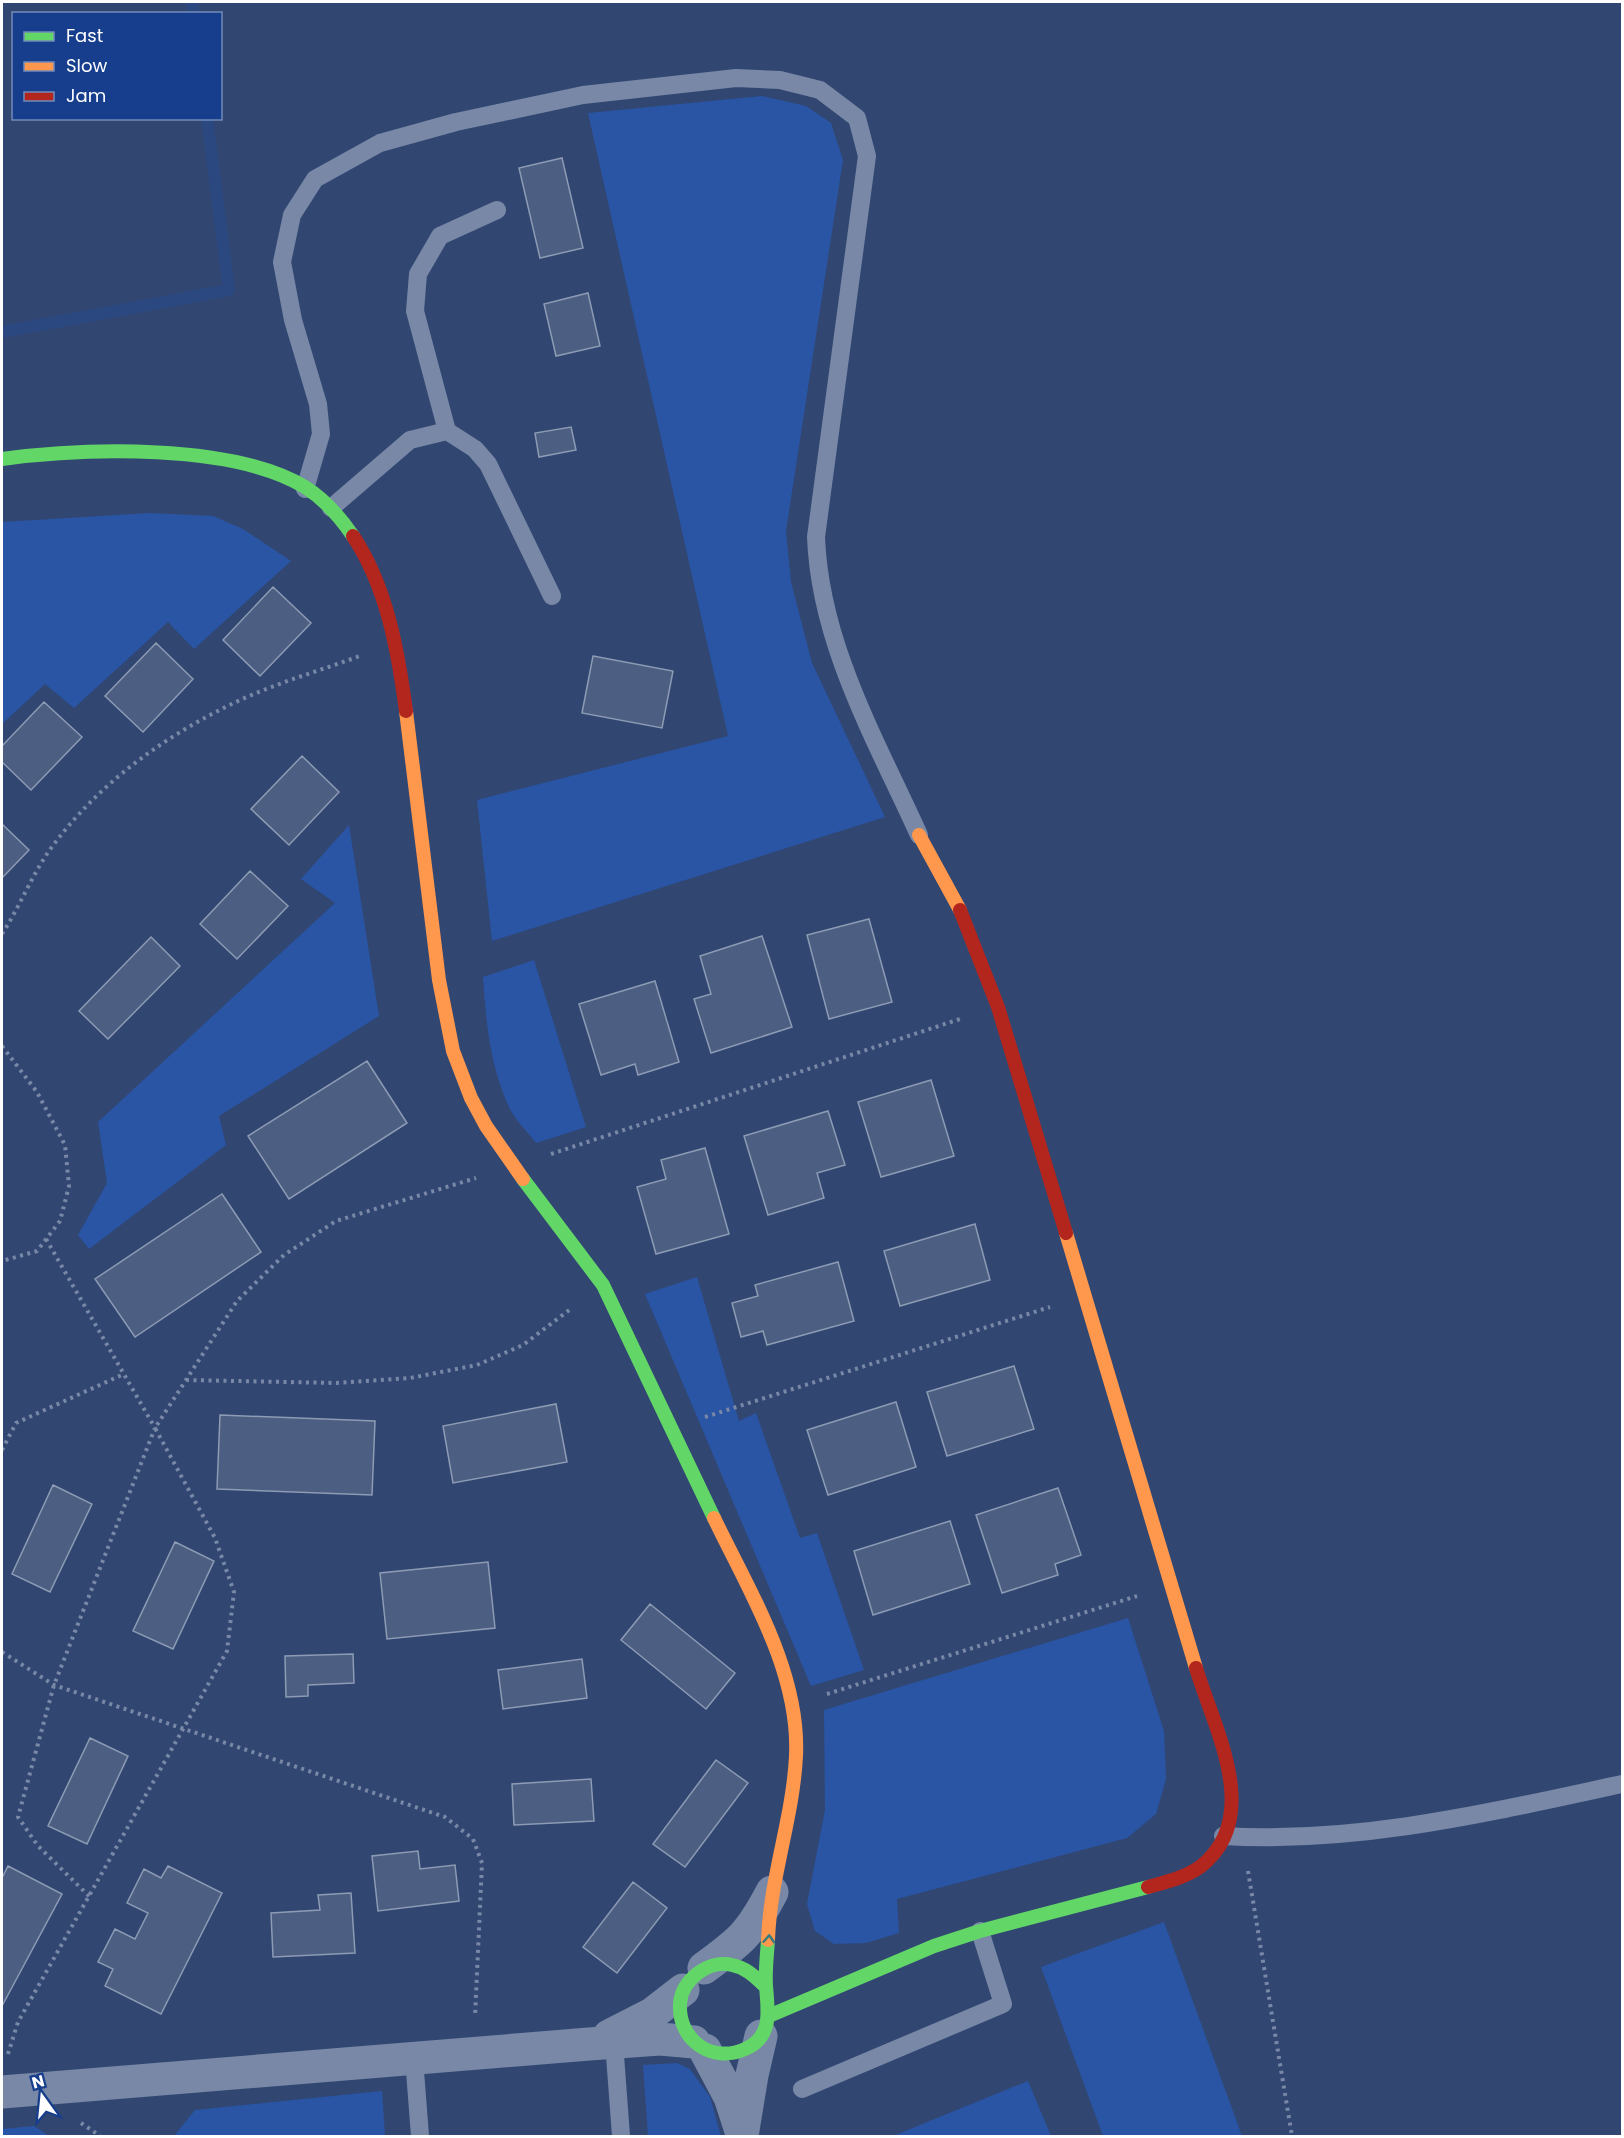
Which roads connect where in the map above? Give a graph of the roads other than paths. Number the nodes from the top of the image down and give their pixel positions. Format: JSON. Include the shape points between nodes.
{"nodes":[{"id":1,"x":497,"y":210,"type":"dead end"},
{"id":2,"x":447,"y":431,"type":"junction"},
{"id":3,"x":2,"y":459,"type":"edge"},
{"id":4,"x":305,"y":489,"type":"junction"},
{"id":5,"x":331,"y":508,"type":"junction"},
{"id":6,"x":552,"y":596,"type":"dead end"},
{"id":7,"x":919,"y":835,"type":"joint"},
{"id":8,"x":1623,"y":1784,"type":"edge"},
{"id":9,"x":1223,"y":1836,"type":"junction"},
{"id":10,"x":772,"y":1892,"type":"junction"},
{"id":11,"x":980,"y":1931,"type":"junction"},
{"id":12,"x":694,"y":1979,"type":"junction"},
{"id":13,"x":766,"y":1987,"type":"junction"},
{"id":14,"x":766,"y":2026,"type":"junction"},
{"id":15,"x":601,"y":2043,"type":"junction"},
{"id":16,"x":700,"y":2046,"type":"junction"},
{"id":17,"x":414,"y":2058,"type":"junction"},
{"id":18,"x":802,"y":2089,"type":"dead end"},
{"id":19,"x":4,"y":2092,"type":"edge"},
{"id":20,"x":420,"y":2136,"type":"edge"},
{"id":21,"x":621,"y":2136,"type":"edge"},
{"id":22,"x":742,"y":2136,"type":"edge"}],
"edges":[{"from":1,"to":2,"type":"lane","via":[[441,236],[418,274],[415,311]]},
{"from":2,"to":5,"type":"lane","via":[[410,440]]},
{"from":2,"to":6,"type":"lane","via":[[475,448],[488,464]]},
{"from":3,"to":4,"type":"street","via":[[49,452],[207,458],[274,472]]},
{"from":4,"to":5,"type":"street"},
{"from":4,"to":7,"type":"lane","via":[[321,434],[318,404],[293,320],[282,261],[292,215],[315,179],[380,143],[583,94],[736,78],[780,80],[820,90],[856,118],[867,156],[816,537],[817,576],[845,671]]},
{"from":5,"to":10,"type":"street","via":[[349,525],[368,563],[387,614],[400,668],[438,972],[459,1068],[479,1114],[603,1285],[771,1638],[792,1705],[795,1744],[791,1795]]},
{"from":7,"to":9,"type":"street","via":[[957,904],[998,1007],[1224,1752],[1233,1795],[1232,1821]]},
{"from":8,"to":9,"type":"lane","via":[[1397,1830],[1270,1839]]},
{"from":9,"to":11,"type":"street","via":[[1202,1865],[1177,1879]]},
{"from":10,"to":12,"type":"street","via":[[754,1926]]},
{"from":13,"to":10,"type":"street","one_way":true},
{"from":11,"to":14,"type":"street","via":[[934,1946]]},
{"from":11,"to":18,"type":"lane","via":[[1003,2004]]},
{"from":12,"to":13,"type":"street","via":[[718,1963],[739,1965],[757,1975]]},
{"from":12,"to":15,"type":"street","via":[[652,2014]]},
{"from":12,"to":16,"type":"street","via":[[680,2004],[681,2019]]},
{"from":13,"to":14,"type":"street","via":[[771,2000]]},
{"from":14,"to":16,"type":"street","via":[[745,2050],[732,2054]]},
{"from":14,"to":22,"type":"street","via":[[752,2075]]},
{"from":15,"to":16,"type":"street","via":[[660,2039]]},
{"from":15,"to":17,"type":"street"},
{"from":15,"to":21,"type":"lane"},
{"from":16,"to":22,"type":"street","via":[[730,2097]]},
{"from":17,"to":19,"type":"street"},
{"from":17,"to":20,"type":"lane"}]}
